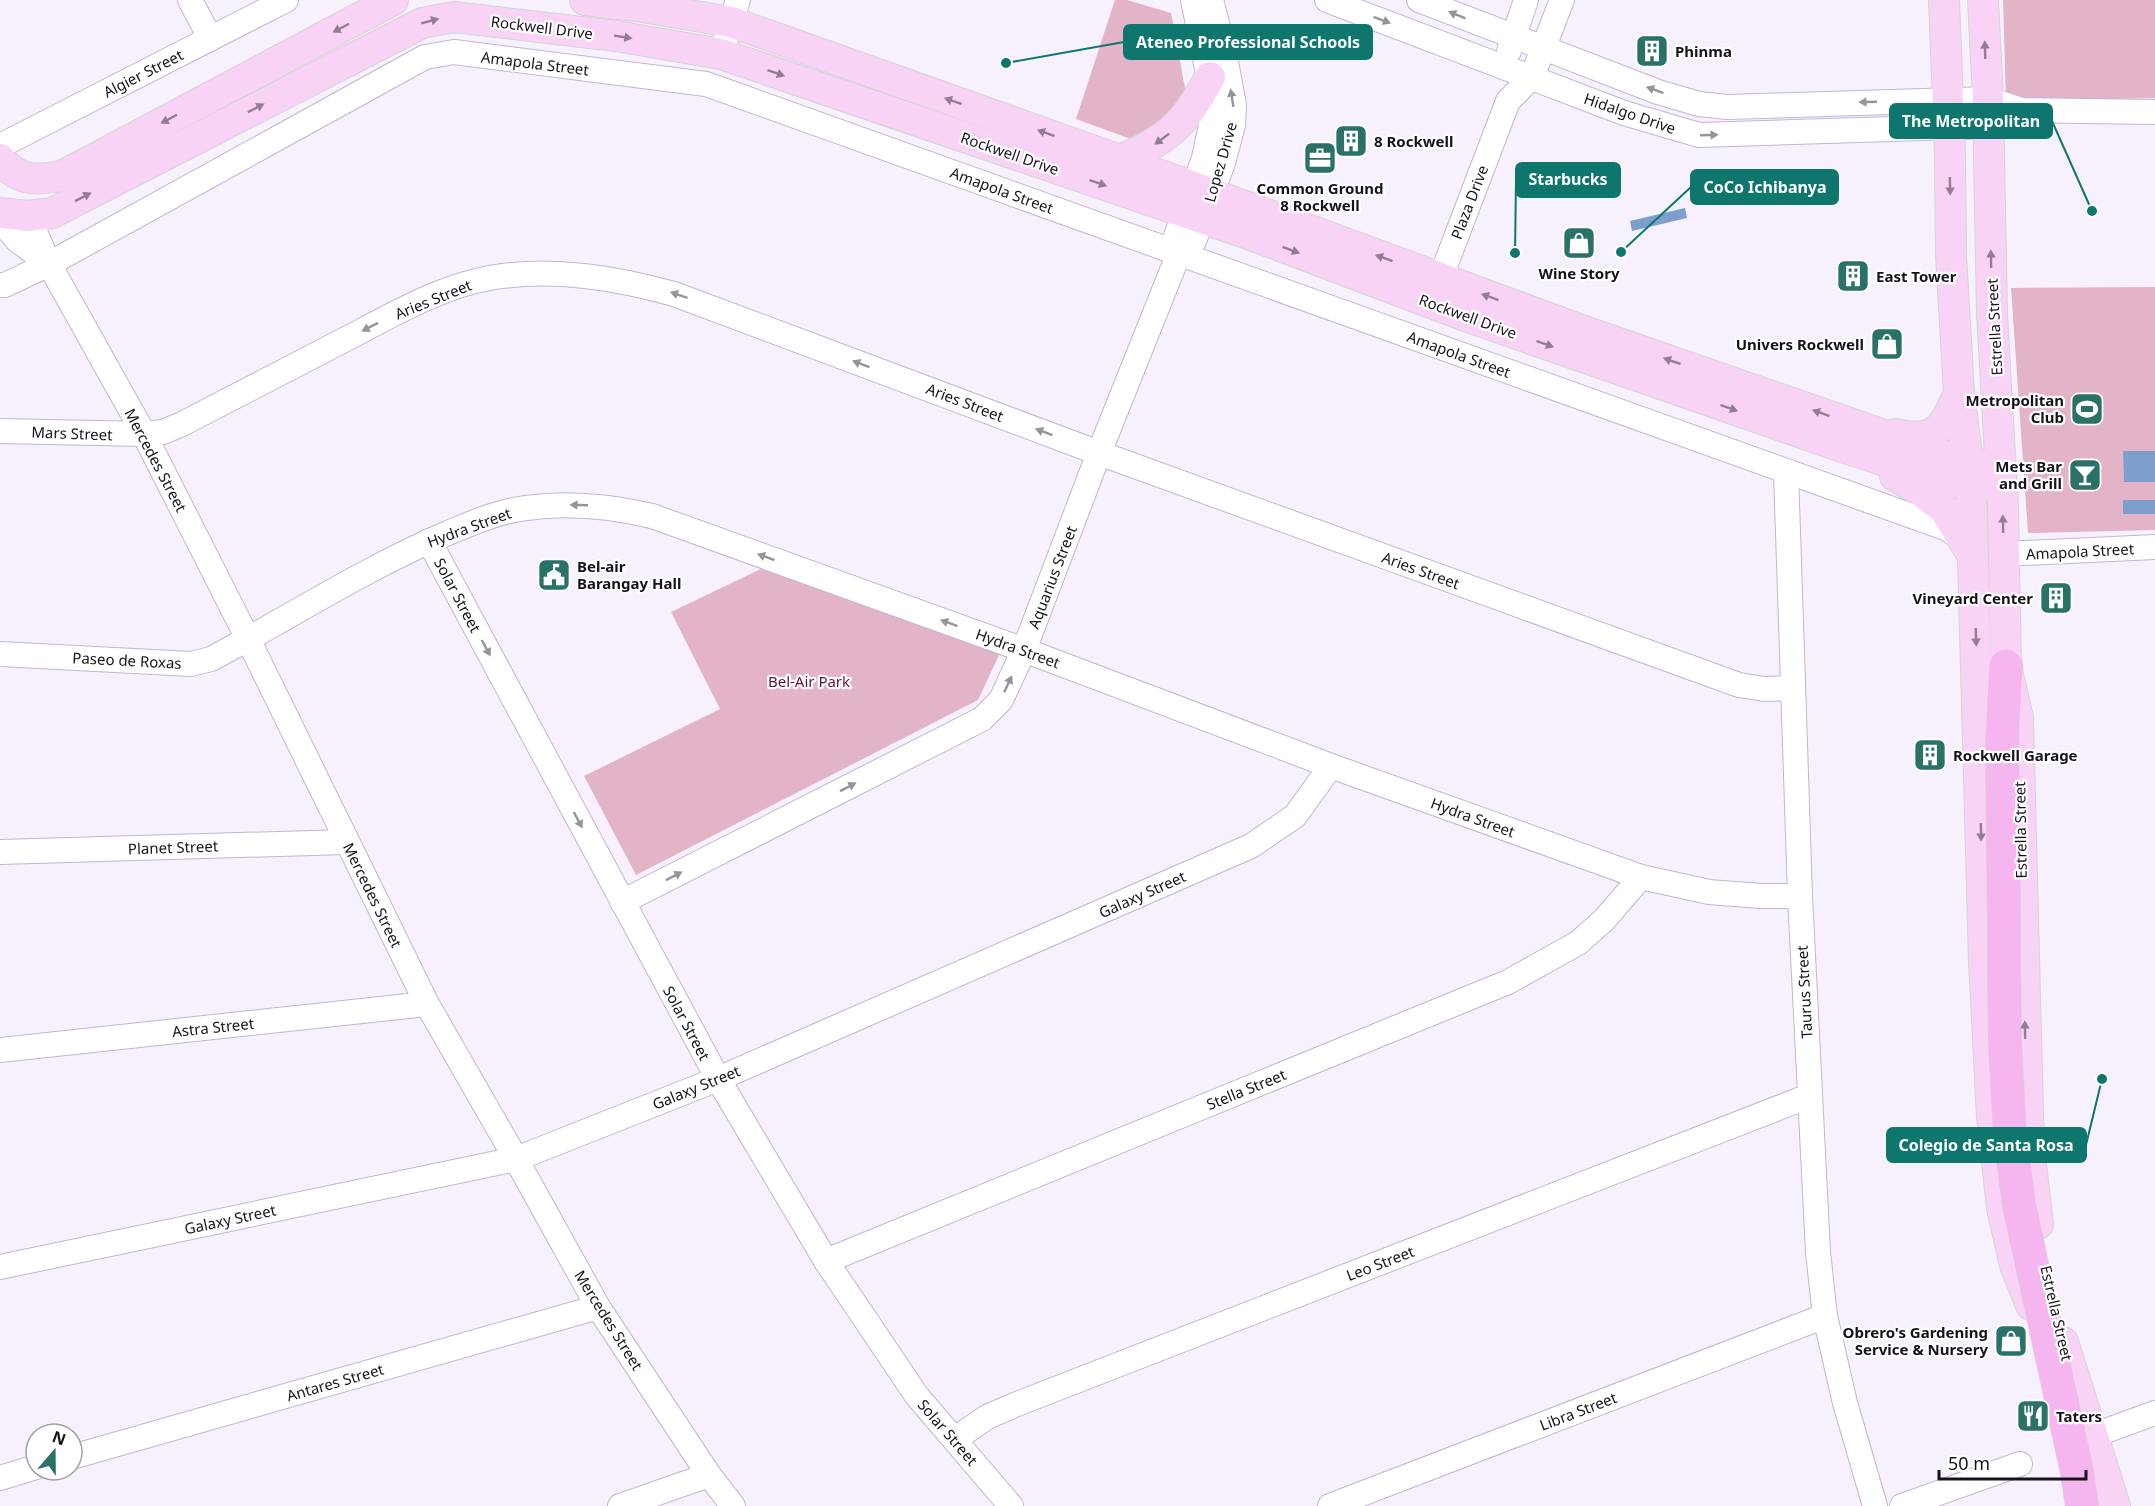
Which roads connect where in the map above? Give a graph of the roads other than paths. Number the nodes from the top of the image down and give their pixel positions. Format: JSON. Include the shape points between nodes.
{"nodes":[{"id":1,"x":190,"y":0,"type":"edge"},
{"id":2,"x":286,"y":0,"type":"edge"},
{"id":3,"x":393,"y":0,"type":"edge"},
{"id":4,"x":585,"y":0,"type":"edge"},
{"id":5,"x":1193,"y":0,"type":"edge"},
{"id":6,"x":1210,"y":0,"type":"edge"},
{"id":7,"x":1327,"y":0,"type":"edge"},
{"id":8,"x":1419,"y":0,"type":"edge"},
{"id":9,"x":1526,"y":0,"type":"edge"},
{"id":10,"x":1562,"y":0,"type":"edge"},
{"id":11,"x":1944,"y":0,"type":"edge"},
{"id":12,"x":1983,"y":0,"type":"edge"},
{"id":13,"x":637,"y":3,"type":"edge"},
{"id":14,"x":734,"y":11,"type":"edge"},
{"id":15,"x":1513,"y":37,"type":"junction"},
{"id":16,"x":210,"y":38,"type":"junction"},
{"id":17,"x":1544,"y":48,"type":"junction"},
{"id":18,"x":721,"y":54,"type":"junction"},
{"id":19,"x":1504,"y":66,"type":"junction"},
{"id":20,"x":1210,"y":77,"type":"junction"},
{"id":21,"x":1532,"y":77,"type":"junction"},
{"id":22,"x":1508,"y":100,"type":"junction"},
{"id":23,"x":1988,"y":112,"type":"junction"},
{"id":24,"x":2155,"y":112,"type":"edge"},
{"id":25,"x":1948,"y":113,"type":"junction"},
{"id":26,"x":2,"y":159,"type":"edge"},
{"id":27,"x":1120,"y":160,"type":"junction"},
{"id":28,"x":1198,"y":203,"type":"junction"},
{"id":29,"x":9,"y":216,"type":"edge"},
{"id":30,"x":1179,"y":253,"type":"junction"},
{"id":31,"x":49,"y":264,"type":"junction"},
{"id":32,"x":0,"y":285,"type":"edge"},
{"id":33,"x":1435,"y":291,"type":"junction"},
{"id":34,"x":1959,"y":393,"type":"junction"},
{"id":35,"x":0,"y":430,"type":"edge"},
{"id":36,"x":144,"y":434,"type":"junction"},
{"id":37,"x":1850,"y":437,"type":"junction"},
{"id":38,"x":1099,"y":453,"type":"junction"},
{"id":39,"x":1786,"y":472,"type":"junction"},
{"id":40,"x":1969,"y":475,"type":"junction"},
{"id":41,"x":2001,"y":475,"type":"junction"},
{"id":42,"x":429,"y":541,"type":"junction"},
{"id":43,"x":2155,"y":548,"type":"edge"},
{"id":44,"x":1969,"y":550,"type":"junction"},
{"id":45,"x":2004,"y":554,"type":"junction"},
{"id":46,"x":248,"y":639,"type":"junction"},
{"id":47,"x":1024,"y":650,"type":"junction"},
{"id":48,"x":0,"y":654,"type":"edge"},
{"id":49,"x":2006,"y":666,"type":"junction"},
{"id":50,"x":1793,"y":688,"type":"junction"},
{"id":51,"x":1331,"y":766,"type":"junction"},
{"id":52,"x":346,"y":842,"type":"junction"},
{"id":53,"x":0,"y":852,"type":"edge"},
{"id":54,"x":1641,"y":877,"type":"junction"},
{"id":55,"x":1800,"y":896,"type":"junction"},
{"id":56,"x":622,"y":902,"type":"junction"},
{"id":57,"x":427,"y":1005,"type":"junction"},
{"id":58,"x":0,"y":1050,"type":"edge"},
{"id":59,"x":718,"y":1080,"type":"junction"},
{"id":60,"x":1809,"y":1096,"type":"junction"},
{"id":61,"x":516,"y":1158,"type":"junction"},
{"id":62,"x":826,"y":1262,"type":"junction"},
{"id":63,"x":0,"y":1267,"type":"edge"},
{"id":64,"x":598,"y":1307,"type":"junction"},
{"id":65,"x":1825,"y":1316,"type":"junction"},
{"id":66,"x":2155,"y":1413,"type":"edge"},
{"id":67,"x":2093,"y":1436,"type":"junction"},
{"id":68,"x":955,"y":1439,"type":"junction"},
{"id":69,"x":2062,"y":1447,"type":"junction"},
{"id":70,"x":84,"y":1454,"type":"edge"},
{"id":71,"x":2020,"y":1464,"type":"dead end"},
{"id":72,"x":24,"y":1471,"type":"edge"},
{"id":73,"x":709,"y":1475,"type":"junction"},
{"id":74,"x":0,"y":1478,"type":"edge"},
{"id":75,"x":620,"y":1506,"type":"edge"},
{"id":76,"x":733,"y":1506,"type":"edge"},
{"id":77,"x":1011,"y":1506,"type":"edge"},
{"id":78,"x":1330,"y":1506,"type":"edge"},
{"id":79,"x":1875,"y":1506,"type":"edge"},
{"id":80,"x":1902,"y":1506,"type":"edge"},
{"id":81,"x":2080,"y":1506,"type":"edge"},
{"id":82,"x":2115,"y":1506,"type":"edge"}],
"edges":[{"from":1,"to":16,"type":"street"},
{"from":2,"to":16,"type":"street","name":"Algier Street"},
{"from":3,"to":26,"type":"main road","one_way":true,"via":[[64,175],[44,180],[28,178]]},
{"from":4,"to":13,"type":"main road","name":"Rockwell Drive"},
{"from":5,"to":20,"type":"street","name":"Lopez Drive"},
{"from":28,"to":6,"type":"street","name":"Lopez Drive","one_way":true,"via":[[1229,144],[1233,125],[1234,105]]},
{"from":7,"to":19,"type":"street","name":"Hidalgo Drive","one_way":true},
{"from":15,"to":8,"type":"street","name":"Hidalgo Drive","one_way":true},
{"from":9,"to":15,"type":"street","name":"Plaza Drive"},
{"from":10,"to":17,"type":"street","name":"Plaza Drive"},
{"from":11,"to":25,"type":"main road","name":"Estrella Street"},
{"from":23,"to":12,"type":"main road","name":"Estrella Street","one_way":true},
{"from":13,"to":14,"type":"main road","name":"Rockwell Drive"},
{"from":14,"to":18,"type":"street"},
{"from":27,"to":14,"type":"main road","name":"Rockwell Drive","one_way":true},
{"from":15,"to":17,"type":"street","name":"Hidalgo Drive"},
{"from":15,"to":19,"type":"street","name":"Plaza Drive"},
{"from":16,"to":26,"type":"street","name":"Algier Street"},
{"from":17,"to":21,"type":"street","name":"Plaza Drive"},
{"from":25,"to":17,"type":"street","name":"Hidalgo Drive","one_way":true,"via":[[1699,104]]},
{"from":18,"to":28,"type":"main road","name":"Rockwell Drive","one_way":true},
{"from":29,"to":18,"type":"main road","name":"Rockwell Drive","one_way":true,"via":[[52,213],[422,23],[437,19],[454,17],[605,35]]},
{"from":19,"to":21,"type":"street","name":"Hidalgo Drive"},
{"from":19,"to":22,"type":"street","name":"Plaza Drive"},
{"from":20,"to":27,"type":"main road","one_way":true,"via":[[1195,105],[1175,129],[1150,148]]},
{"from":20,"to":28,"type":"street","name":"Lopez Drive","via":[[1211,125]]},
{"from":21,"to":22,"type":"street","name":"Plaza Drive"},
{"from":21,"to":25,"type":"street","name":"Hidalgo Drive","one_way":true,"via":[[1624,113],[1699,135]]},
{"from":22,"to":33,"type":"street","name":"Plaza Drive"},
{"from":23,"to":24,"type":"street"},
{"from":23,"to":25,"type":"street"},
{"from":41,"to":23,"type":"main road","name":"Estrella Street","one_way":true,"via":[[1992,314]]},
{"from":25,"to":34,"type":"main road","name":"Estrella Street","one_way":true},
{"from":26,"to":29,"type":"main road"},
{"from":27,"to":28,"type":"main road","name":"Rockwell Drive"},
{"from":28,"to":30,"type":"street","name":"Aquarius Street","via":[[1176,236]]},
{"from":28,"to":33,"type":"main road","name":"Rockwell Drive"},
{"from":29,"to":31,"type":"street","name":"Mercedes Street"},
{"from":30,"to":31,"type":"street","name":"Amapola Street","via":[[706,84],[454,52],[425,57]]},
{"from":30,"to":38,"type":"street","name":"Aquarius Street"},
{"from":30,"to":39,"type":"street","name":"Amapola Street"},
{"from":31,"to":32,"type":"street"},
{"from":31,"to":36,"type":"street","name":"Mercedes Street"},
{"from":33,"to":37,"type":"main road","name":"Rockwell Drive"},
{"from":34,"to":37,"type":"main road","via":[[1936,432],[1909,437]]},
{"from":34,"to":40,"type":"main road","name":"Estrella Street"},
{"from":35,"to":36,"type":"street","name":"Mars Street"},
{"from":38,"to":36,"type":"street","name":"Aries Street","one_way":true,"via":[[675,294],[637,283],[545,273],[493,277],[451,289],[404,309],[182,424]]},
{"from":36,"to":46,"type":"street","name":"Mercedes Street"},
{"from":37,"to":40,"type":"main road","name":"Rockwell Drive"},
{"from":37,"to":44,"type":"main road","via":[[1945,510]]},
{"from":38,"to":47,"type":"street","name":"Aquarius Street"},
{"from":38,"to":50,"type":"street","name":"Aries Street","via":[[1739,686]]},
{"from":39,"to":44,"type":"street","name":"Amapola Street","via":[[1948,529]]},
{"from":39,"to":50,"type":"street","name":"Taurus Street"},
{"from":40,"to":41,"type":"main road","name":"Rockwell Drive"},
{"from":40,"to":44,"type":"main road","name":"Estrella Street"},
{"from":45,"to":41,"type":"main road","name":"Estrella Street","one_way":true},
{"from":42,"to":46,"type":"street","name":"Hydra Street"},
{"from":47,"to":42,"type":"street","name":"Hydra Street","one_way":true,"via":[[652,516],[614,507],[575,504],[523,508]]},
{"from":42,"to":56,"type":"street","name":"Solar Street","one_way":true},
{"from":43,"to":45,"type":"street","name":"Amapola Street"},
{"from":44,"to":69,"type":"main road","name":"Estrella Street","one_way":true,"via":[[1995,1150],[2012,1253],[2031,1305]]},
{"from":45,"to":49,"type":"main road","name":"Estrella Street"},
{"from":46,"to":48,"type":"street","name":"Paseo de Roxas","via":[[211,659],[191,664]]},
{"from":46,"to":52,"type":"street","name":"Mercedes Street"},
{"from":47,"to":51,"type":"street","name":"Hydra Street"},
{"from":56,"to":47,"type":"street","name":"Aquarius Street","one_way":true,"via":[[982,719],[1001,700]]},
{"from":67,"to":49,"type":"main road","name":"Estrella Street","one_way":true,"via":[[2066,1358],[2042,1252],[2034,1193],[2025,1053],[2018,718]]},
{"from":49,"to":81,"type":"highway","bridge":true,"via":[[2002,738],[2005,1043],[2010,1136],[2019,1205],[2072,1449]]},
{"from":50,"to":55,"type":"street","name":"Taurus Street"},
{"from":51,"to":54,"type":"street","name":"Hydra Street"},
{"from":51,"to":59,"type":"street","name":"Galaxy Street","via":[[1295,816],[1251,846]]},
{"from":52,"to":53,"type":"street","name":"Planet Street"},
{"from":52,"to":57,"type":"street","name":"Mercedes Street"},
{"from":54,"to":55,"type":"street","name":"Hydra Street","via":[[1709,892]]},
{"from":54,"to":62,"type":"street","name":"Stella Street","via":[[1605,920],[1578,943],[1508,982]]},
{"from":55,"to":60,"type":"street","name":"Taurus Street"},
{"from":56,"to":59,"type":"street","name":"Solar Street"},
{"from":57,"to":58,"type":"street","name":"Astra Street"},
{"from":57,"to":61,"type":"street","name":"Mercedes Street"},
{"from":59,"to":61,"type":"street","name":"Galaxy Street"},
{"from":59,"to":62,"type":"street","name":"Solar Street"},
{"from":60,"to":65,"type":"street","name":"Taurus Street"},
{"from":60,"to":68,"type":"street","name":"Leo Street","via":[[1017,1404],[987,1417]]},
{"from":61,"to":63,"type":"street","name":"Galaxy Street"},
{"from":61,"to":64,"type":"street","name":"Mercedes Street"},
{"from":62,"to":68,"type":"street","name":"Solar Street","via":[[917,1396]]},
{"from":64,"to":70,"type":"street","name":"Antares Street"},
{"from":64,"to":73,"type":"street","name":"Mercedes Street"},
{"from":65,"to":78,"type":"street","name":"Libra Street"},
{"from":65,"to":79,"type":"street","name":"Taurus Street"},
{"from":66,"to":67,"type":"street"},
{"from":67,"to":69,"type":"street"},
{"from":67,"to":82,"type":"main road","name":"Estrella Street"},
{"from":68,"to":77,"type":"street","name":"Solar Street"},
{"from":69,"to":81,"type":"main road","name":"Estrella Street"},
{"from":71,"to":80,"type":"street"},
{"from":72,"to":74,"type":"street"},
{"from":73,"to":75,"type":"street"},
{"from":73,"to":76,"type":"street","name":"Mercedes Street"}]}
